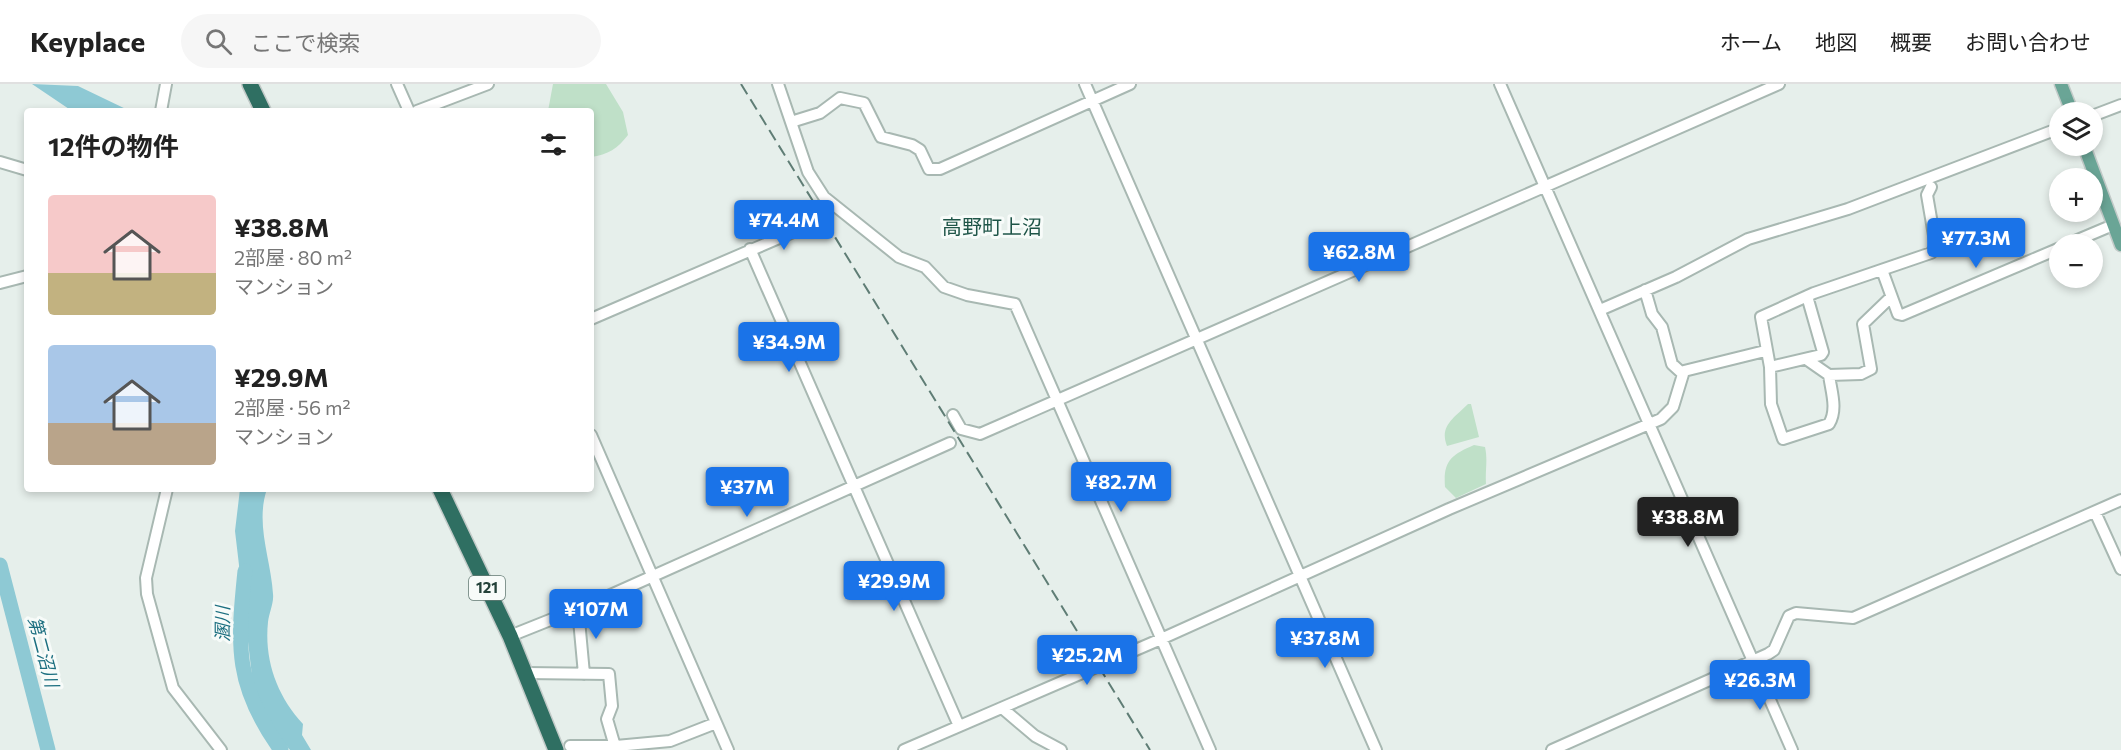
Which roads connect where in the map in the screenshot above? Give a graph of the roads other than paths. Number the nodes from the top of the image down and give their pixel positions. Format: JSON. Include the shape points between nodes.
{"nodes":[{"id":1,"x":166,"y":84,"type":"edge"},
{"id":2,"x":397,"y":84,"type":"edge"},
{"id":3,"x":488,"y":84,"type":"edge"},
{"id":4,"x":778,"y":84,"type":"edge"},
{"id":5,"x":1085,"y":84,"type":"edge"},
{"id":6,"x":1130,"y":84,"type":"edge"},
{"id":7,"x":1500,"y":84,"type":"edge"},
{"id":8,"x":1779,"y":84,"type":"edge"},
{"id":9,"x":2061,"y":84,"type":"edge"},
{"id":10,"x":254,"y":86,"type":"edge"},
{"id":11,"x":1092,"y":100,"type":"junction"},
{"id":12,"x":2068,"y":102,"type":"edge"},
{"id":13,"x":2121,"y":105,"type":"edge"},
{"id":14,"x":162,"y":108,"type":"edge"},
{"id":15,"x":262,"y":108,"type":"edge"},
{"id":16,"x":408,"y":108,"type":"edge"},
{"id":17,"x":425,"y":108,"type":"edge"},
{"id":18,"x":2103,"y":112,"type":"edge"},
{"id":19,"x":791,"y":122,"type":"junction"},
{"id":20,"x":2049,"y":132,"type":"edge"},
{"id":21,"x":2088,"y":156,"type":"edge"},
{"id":22,"x":0,"y":162,"type":"edge"},
{"id":23,"x":24,"y":169,"type":"edge"},
{"id":24,"x":1544,"y":186,"type":"junction"},
{"id":25,"x":1931,"y":187,"type":"dead end"},
{"id":26,"x":2113,"y":225,"type":"junction"},
{"id":27,"x":807,"y":226,"type":"dead end"},
{"id":28,"x":2092,"y":234,"type":"edge"},
{"id":29,"x":2121,"y":245,"type":"edge"},
{"id":30,"x":750,"y":249,"type":"junction"},
{"id":31,"x":2049,"y":253,"type":"edge"},
{"id":32,"x":1882,"y":270,"type":"junction"},
{"id":33,"x":24,"y":277,"type":"edge"},
{"id":34,"x":0,"y":283,"type":"edge"},
{"id":35,"x":1645,"y":290,"type":"junction"},
{"id":36,"x":1807,"y":296,"type":"junction"},
{"id":37,"x":1890,"y":298,"type":"junction"},
{"id":38,"x":1599,"y":310,"type":"junction"},
{"id":39,"x":594,"y":318,"type":"edge"},
{"id":40,"x":1196,"y":338,"type":"junction"},
{"id":41,"x":1765,"y":351,"type":"junction"},
{"id":42,"x":1806,"y":359,"type":"junction"},
{"id":43,"x":1770,"y":366,"type":"junction"},
{"id":44,"x":1683,"y":374,"type":"junction"},
{"id":45,"x":1829,"y":375,"type":"junction"},
{"id":46,"x":1056,"y":399,"type":"junction"},
{"id":47,"x":953,"y":415,"type":"dead end"},
{"id":48,"x":1649,"y":424,"type":"junction"},
{"id":49,"x":594,"y":442,"type":"edge"},
{"id":50,"x":950,"y":443,"type":"dead end"},
{"id":51,"x":854,"y":486,"type":"junction"},
{"id":52,"x":166,"y":492,"type":"edge"},
{"id":53,"x":441,"y":492,"type":"edge"},
{"id":54,"x":2121,"y":500,"type":"edge"},
{"id":55,"x":2096,"y":512,"type":"junction"},
{"id":56,"x":2121,"y":568,"type":"edge"},
{"id":57,"x":652,"y":576,"type":"junction"},
{"id":58,"x":1300,"y":577,"type":"junction"},
{"id":59,"x":578,"y":609,"type":"junction"},
{"id":60,"x":510,"y":636,"type":"junction"},
{"id":61,"x":1161,"y":639,"type":"junction"},
{"id":62,"x":1753,"y":660,"type":"junction"},
{"id":63,"x":584,"y":674,"type":"junction"},
{"id":64,"x":527,"y":680,"type":"junction"},
{"id":65,"x":1002,"y":708,"type":"junction"},
{"id":66,"x":716,"y":723,"type":"junction"},
{"id":67,"x":959,"y":726,"type":"junction"},
{"id":68,"x":563,"y":748,"type":"edge"},
{"id":69,"x":615,"y":748,"type":"edge"},
{"id":70,"x":221,"y":750,"type":"edge"},
{"id":71,"x":728,"y":750,"type":"edge"},
{"id":72,"x":904,"y":750,"type":"edge"},
{"id":73,"x":1061,"y":750,"type":"edge"},
{"id":74,"x":1210,"y":750,"type":"edge"},
{"id":75,"x":1376,"y":750,"type":"edge"},
{"id":76,"x":1552,"y":750,"type":"edge"},
{"id":77,"x":1792,"y":750,"type":"edge"}],
"edges":[{"from":1,"to":14,"type":"street"},
{"from":2,"to":16,"type":"street"},
{"from":3,"to":17,"type":"street"},
{"from":4,"to":19,"type":"street"},
{"from":5,"to":11,"type":"street"},
{"from":6,"to":11,"type":"street"},
{"from":7,"to":24,"type":"street"},
{"from":8,"to":24,"type":"street"},
{"from":9,"to":12,"type":"main road"},
{"from":10,"to":15,"type":"highway"},
{"from":11,"to":19,"type":"street","via":[[940,168],[929,169],[920,150],[881,137],[864,103],[840,98],[820,113]]},
{"from":11,"to":40,"type":"street"},
{"from":13,"to":18,"type":"street"},
{"from":19,"to":46,"type":"street","via":[[813,184],[852,221],[899,257],[925,267],[944,287],[1015,304]]},
{"from":20,"to":35,"type":"street","via":[[1848,209],[1748,239]]},
{"from":21,"to":26,"type":"main road"},
{"from":22,"to":23,"type":"street"},
{"from":24,"to":38,"type":"street"},
{"from":24,"to":40,"type":"street"},
{"from":25,"to":32,"type":"street","via":[[1927,195],[1936,247],[1931,253]]},
{"from":26,"to":28,"type":"street"},
{"from":26,"to":29,"type":"main road"},
{"from":27,"to":30,"type":"street"},
{"from":30,"to":39,"type":"street"},
{"from":30,"to":51,"type":"street"},
{"from":31,"to":37,"type":"street","via":[[1910,314],[1898,314]]},
{"from":32,"to":36,"type":"street"},
{"from":32,"to":37,"type":"street"},
{"from":33,"to":34,"type":"street"},
{"from":35,"to":38,"type":"street"},
{"from":35,"to":44,"type":"street","via":[[1652,314],[1662,327],[1672,364]]},
{"from":36,"to":41,"type":"street","via":[[1761,317]]},
{"from":36,"to":42,"type":"street","via":[[1823,352]]},
{"from":37,"to":45,"type":"street","via":[[1863,324],[1871,369],[1861,374]]},
{"from":38,"to":48,"type":"street"},
{"from":40,"to":46,"type":"street"},
{"from":40,"to":58,"type":"street"},
{"from":41,"to":43,"type":"street"},
{"from":41,"to":44,"type":"street"},
{"from":42,"to":43,"type":"street"},
{"from":42,"to":45,"type":"street"},
{"from":43,"to":45,"type":"street","via":[[1772,404],[1786,440],[1829,424],[1834,401]]},
{"from":44,"to":48,"type":"street","via":[[1673,407]]},
{"from":46,"to":47,"type":"street","via":[[980,434],[961,429]]},
{"from":46,"to":61,"type":"street"},
{"from":48,"to":58,"type":"street"},
{"from":48,"to":62,"type":"street"},
{"from":49,"to":57,"type":"street"},
{"from":50,"to":51,"type":"street"},
{"from":51,"to":57,"type":"street"},
{"from":51,"to":67,"type":"street"},
{"from":52,"to":70,"type":"street","via":[[146,578],[147,594],[172,688]]},
{"from":53,"to":60,"type":"highway","number":"121"},
{"from":54,"to":55,"type":"street"},
{"from":55,"to":56,"type":"street"},
{"from":55,"to":62,"type":"street","via":[[1853,618],[1796,613],[1790,616],[1774,650]]},
{"from":57,"to":59,"type":"street"},
{"from":57,"to":66,"type":"street"},
{"from":58,"to":61,"type":"street"},
{"from":58,"to":75,"type":"street"},
{"from":59,"to":60,"type":"street"},
{"from":59,"to":63,"type":"street"},
{"from":60,"to":64,"type":"highway","number":"121"},
{"from":61,"to":65,"type":"street"},
{"from":61,"to":74,"type":"street"},
{"from":62,"to":76,"type":"street"},
{"from":62,"to":77,"type":"street"},
{"from":63,"to":64,"type":"street"},
{"from":63,"to":69,"type":"street","via":[[609,674],[612,706],[607,719]]},
{"from":64,"to":68,"type":"highway","number":"121"},
{"from":65,"to":67,"type":"street"},
{"from":65,"to":73,"type":"street","via":[[1035,736]]},
{"from":66,"to":69,"type":"street","via":[[670,741]]},
{"from":66,"to":71,"type":"street"},
{"from":67,"to":72,"type":"street"},
{"from":68,"to":69,"type":"street"}]}
